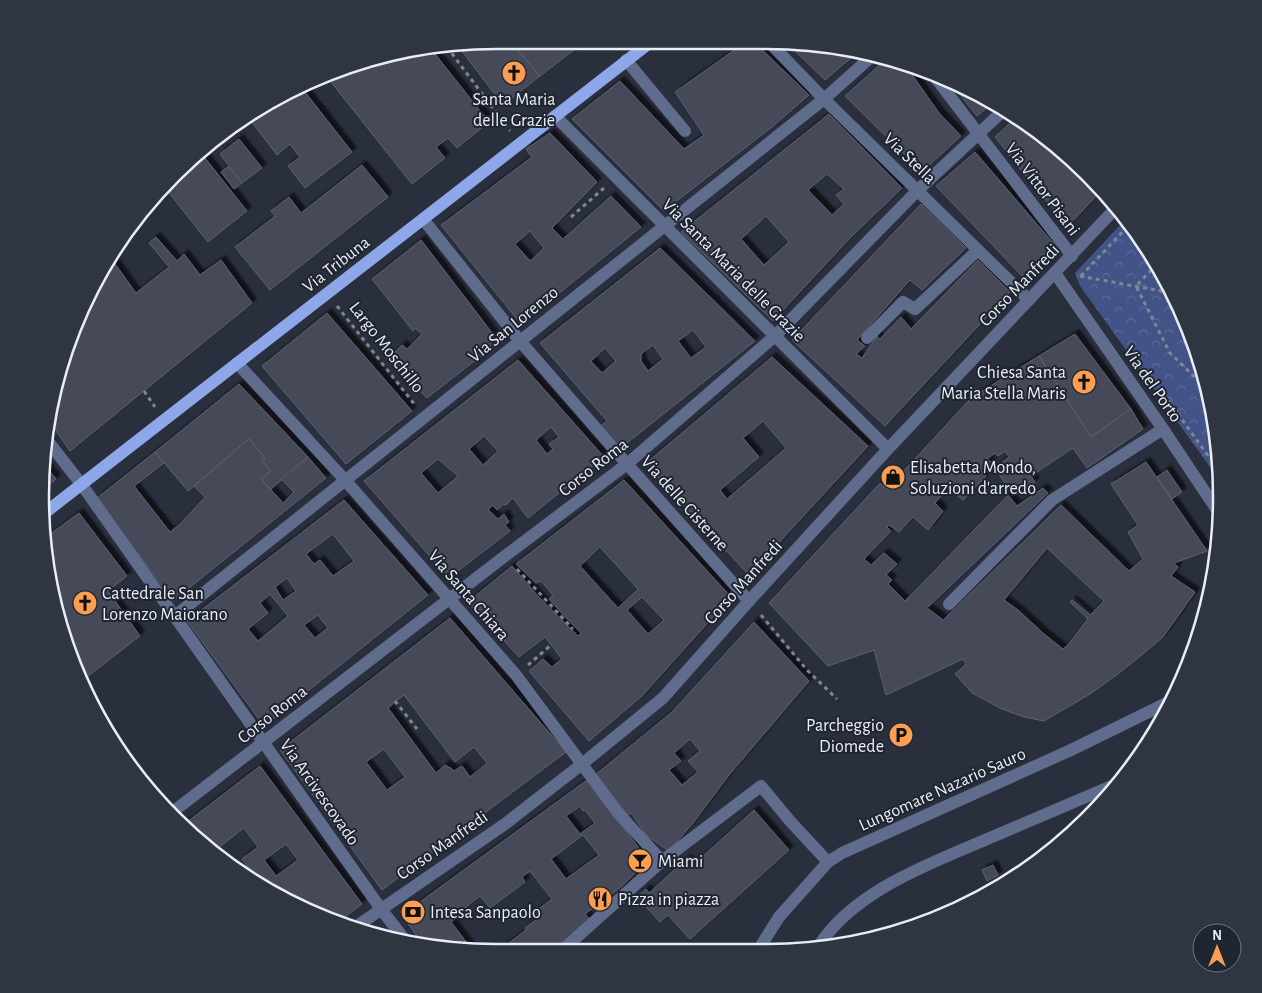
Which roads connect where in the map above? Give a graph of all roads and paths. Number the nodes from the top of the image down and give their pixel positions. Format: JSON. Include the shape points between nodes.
{"nodes":[{"id":1,"x":640,"y":49,"type":"edge"},
{"id":2,"x":776,"y":49,"type":"edge"},
{"id":3,"x":451,"y":52,"type":"edge"},
{"id":4,"x":626,"y":60,"type":"junction"},
{"id":5,"x":867,"y":60,"type":"edge"},
{"id":6,"x":941,"y":85,"type":"edge"},
{"id":7,"x":824,"y":99,"type":"junction"},
{"id":8,"x":999,"y":115,"type":"edge"},
{"id":9,"x":554,"y":116,"type":"junction"},
{"id":10,"x":685,"y":131,"type":"dead end"},
{"id":11,"x":978,"y":134,"type":"junction"},
{"id":12,"x":519,"y":144,"type":"junction"},
{"id":13,"x":616,"y":178,"type":"junction"},
{"id":14,"x":918,"y":190,"type":"junction"},
{"id":15,"x":1112,"y":213,"type":"edge"},
{"id":16,"x":571,"y":217,"type":"dead end"},
{"id":17,"x":423,"y":219,"type":"junction"},
{"id":18,"x":664,"y":225,"type":"junction"},
{"id":19,"x":1125,"y":229,"type":"edge"},
{"id":20,"x":978,"y":250,"type":"junction"},
{"id":21,"x":1072,"y":256,"type":"junction"},
{"id":22,"x":1151,"y":270,"type":"edge"},
{"id":23,"x":1055,"y":274,"type":"junction"},
{"id":24,"x":1080,"y":276,"type":"junction"},
{"id":25,"x":1083,"y":282,"type":"dead end"},
{"id":26,"x":1136,"y":286,"type":"junction"},
{"id":27,"x":1163,"y":291,"type":"edge"},
{"id":28,"x":327,"y":294,"type":"junction"},
{"id":29,"x":1029,"y":300,"type":"junction"},
{"id":30,"x":775,"y":336,"type":"junction"},
{"id":31,"x":867,"y":338,"type":"dead end"},
{"id":32,"x":520,"y":341,"type":"junction"},
{"id":33,"x":1140,"y":361,"type":"dead end"},
{"id":34,"x":238,"y":363,"type":"junction"},
{"id":35,"x":1198,"y":380,"type":"edge"},
{"id":36,"x":425,"y":417,"type":"junction"},
{"id":37,"x":1163,"y":429,"type":"junction"},
{"id":38,"x":52,"y":446,"type":"edge"},
{"id":39,"x":888,"y":449,"type":"junction"},
{"id":40,"x":1211,"y":460,"type":"edge"},
{"id":41,"x":627,"y":464,"type":"junction"},
{"id":42,"x":345,"y":480,"type":"junction"},
{"id":43,"x":82,"y":484,"type":"junction"},
{"id":44,"x":1213,"y":504,"type":"edge"},
{"id":45,"x":49,"y":509,"type":"edge"},
{"id":46,"x":505,"y":556,"type":"junction"},
{"id":47,"x":450,"y":599,"type":"junction"},
{"id":48,"x":749,"y":601,"type":"junction"},
{"id":49,"x":949,"y":604,"type":"dead end"},
{"id":50,"x":175,"y":616,"type":"junction"},
{"id":51,"x":572,"y":629,"type":"dead end"},
{"id":52,"x":551,"y":645,"type":"dead end"},
{"id":53,"x":516,"y":675,"type":"junction"},
{"id":54,"x":837,"y":700,"type":"dead end"},
{"id":55,"x":395,"y":701,"type":"dead end"},
{"id":56,"x":1161,"y":705,"type":"edge"},
{"id":57,"x":417,"y":729,"type":"dead end"},
{"id":58,"x":264,"y":742,"type":"junction"},
{"id":59,"x":582,"y":764,"type":"junction"},
{"id":60,"x":1104,"y":789,"type":"edge"},
{"id":61,"x":176,"y":809,"type":"edge"},
{"id":62,"x":662,"y":861,"type":"junction"},
{"id":63,"x":828,"y":862,"type":"junction"},
{"id":64,"x":381,"y":909,"type":"junction"},
{"id":65,"x":361,"y":923,"type":"edge"},
{"id":66,"x":400,"y":934,"type":"edge"},
{"id":67,"x":823,"y":940,"type":"edge"},
{"id":68,"x":569,"y":944,"type":"edge"},
{"id":69,"x":762,"y":944,"type":"edge"}],
"edges":[{"from":1,"to":4,"type":"main road","name":"Via Tribuna"},
{"from":2,"to":7,"type":"street","name":"Via Stella"},
{"from":3,"to":12,"type":"path"},
{"from":4,"to":9,"type":"main road","name":"Via Tribuna"},
{"from":4,"to":10,"type":"street"},
{"from":5,"to":7,"type":"street","name":"Via San Lorenzo"},
{"from":6,"to":11,"type":"street","name":"Via Vittor Pisani"},
{"from":7,"to":14,"type":"street","name":"Via Stella"},
{"from":7,"to":18,"type":"street","name":"Via San Lorenzo"},
{"from":8,"to":11,"type":"street","name":"Corso Roma"},
{"from":9,"to":12,"type":"main road","name":"Via Tribuna"},
{"from":9,"to":13,"type":"street","name":"Via Santa Maria delle Grazie"},
{"from":11,"to":14,"type":"street","name":"Corso Roma"},
{"from":11,"to":21,"type":"street","name":"Via Vittor Pisani"},
{"from":12,"to":17,"type":"main road","name":"Via Tribuna"},
{"from":13,"to":16,"type":"path"},
{"from":13,"to":18,"type":"street","name":"Via Santa Maria delle Grazie"},
{"from":14,"to":20,"type":"street","name":"Via Stella"},
{"from":14,"to":30,"type":"street","name":"Corso Roma"},
{"from":15,"to":21,"type":"street","name":"Corso Manfredi"},
{"from":17,"to":28,"type":"main road","name":"Via Tribuna"},
{"from":17,"to":32,"type":"street","name":"Via delle Cisterne"},
{"from":18,"to":30,"type":"street","name":"Via Santa Maria delle Grazie"},
{"from":18,"to":32,"type":"street","name":"Via San Lorenzo"},
{"from":19,"to":24,"type":"path"},
{"from":20,"to":29,"type":"street","name":"Via Stella"},
{"from":20,"to":31,"type":"street","via":[[915,309],[903,302]]},
{"from":21,"to":23,"type":"street","name":"Corso Manfredi"},
{"from":22,"to":26,"type":"path"},
{"from":23,"to":29,"type":"street","name":"Corso Manfredi"},
{"from":23,"to":37,"type":"street","name":"Via del Porto"},
{"from":24,"to":25,"type":"path"},
{"from":24,"to":26,"type":"path"},
{"from":26,"to":27,"type":"path"},
{"from":26,"to":35,"type":"path","via":[[1170,352]]},
{"from":28,"to":34,"type":"main road","name":"Via Tribuna"},
{"from":28,"to":36,"type":"path","name":"Largo Moschillo"},
{"from":29,"to":39,"type":"street","name":"Corso Manfredi"},
{"from":30,"to":39,"type":"street","name":"Via Santa Maria delle Grazie"},
{"from":30,"to":41,"type":"street","name":"Corso Roma"},
{"from":32,"to":36,"type":"street","name":"Via San Lorenzo"},
{"from":32,"to":41,"type":"street","name":"Via delle Cisterne"},
{"from":33,"to":40,"type":"path"},
{"from":34,"to":42,"type":"street","name":"Via Santa Chiara"},
{"from":34,"to":43,"type":"main road","name":"Via Tribuna"},
{"from":36,"to":42,"type":"street","name":"Via San Lorenzo"},
{"from":37,"to":44,"type":"street","name":"Via del Porto"},
{"from":37,"to":49,"type":"street","via":[[1052,500]]},
{"from":38,"to":43,"type":"street","name":"Via Arcivescovado"},
{"from":39,"to":48,"type":"street","name":"Corso Manfredi"},
{"from":41,"to":46,"type":"street","name":"Corso Roma"},
{"from":41,"to":48,"type":"street","name":"Via delle Cisterne"},
{"from":42,"to":47,"type":"street","name":"Via Santa Chiara"},
{"from":42,"to":50,"type":"street","name":"Via San Lorenzo"},
{"from":43,"to":45,"type":"main road","name":"Via Tribuna"},
{"from":43,"to":50,"type":"street","name":"Via Arcivescovado"},
{"from":46,"to":47,"type":"street","name":"Corso Roma"},
{"from":46,"to":51,"type":"path"},
{"from":47,"to":53,"type":"street","name":"Via Santa Chiara"},
{"from":47,"to":58,"type":"street","name":"Corso Roma"},
{"from":48,"to":54,"type":"path"},
{"from":48,"to":59,"type":"street","name":"Corso Manfredi","via":[[663,698]]},
{"from":50,"to":58,"type":"street","name":"Via Arcivescovado"},
{"from":52,"to":53,"type":"path"},
{"from":53,"to":59,"type":"street","name":"Via Santa Chiara"},
{"from":55,"to":57,"type":"path"},
{"from":56,"to":63,"type":"street","name":"Lungomare Nazario Sauro"},
{"from":58,"to":61,"type":"street","name":"Corso Roma"},
{"from":58,"to":64,"type":"street","name":"Via Arcivescovado"},
{"from":59,"to":62,"type":"street","name":"Via Santa Chiara","via":[[618,812]]},
{"from":59,"to":64,"type":"street","name":"Corso Manfredi","via":[[505,824]]},
{"from":60,"to":67,"type":"street","via":[[879,889],[852,909]]},
{"from":62,"to":63,"type":"street","via":[[762,786]]},
{"from":62,"to":68,"type":"street"},
{"from":63,"to":69,"type":"street","name":"Lungomare Nazario Sauro","via":[[779,917]]},
{"from":64,"to":65,"type":"street","name":"Corso Manfredi"},
{"from":64,"to":66,"type":"street","name":"Via Arcivescovado"}]}
